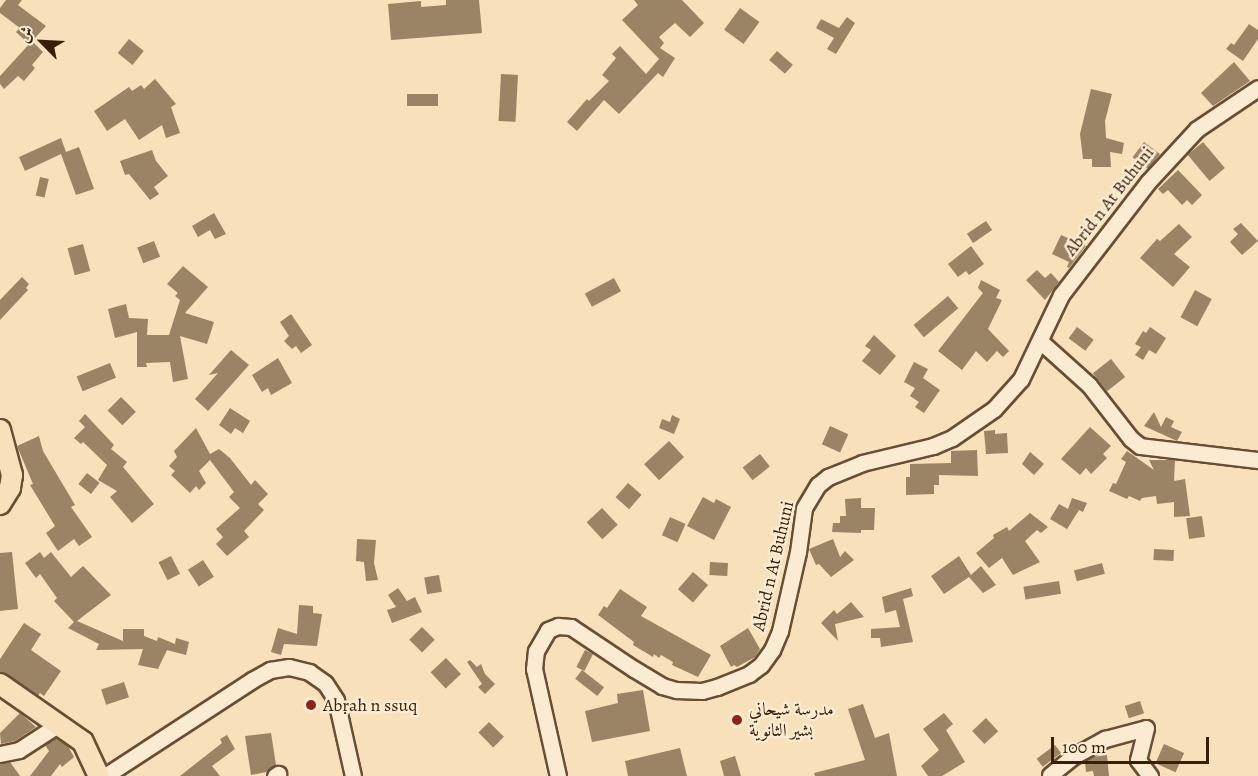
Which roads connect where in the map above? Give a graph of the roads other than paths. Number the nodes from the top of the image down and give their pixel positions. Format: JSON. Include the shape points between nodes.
{"nodes":[{"id":1,"x":1258,"y":88,"type":"edge"},
{"id":2,"x":1040,"y":341,"type":"junction"},
{"id":3,"x":0,"y":430,"type":"edge"},
{"id":4,"x":1258,"y":460,"type":"edge"},
{"id":5,"x":0,"y":504,"type":"edge"},
{"id":6,"x":0,"y":684,"type":"edge"},
{"id":7,"x":59,"y":724,"type":"junction"},
{"id":8,"x":0,"y":754,"type":"edge"},
{"id":9,"x":1050,"y":775,"type":"edge"},
{"id":10,"x":99,"y":776,"type":"edge"},
{"id":11,"x":105,"y":776,"type":"edge"},
{"id":12,"x":353,"y":776,"type":"edge"},
{"id":13,"x":558,"y":776,"type":"edge"},
{"id":14,"x":1150,"y":776,"type":"edge"}],
"edges":[{"from":1,"to":2,"type":"street","name":"Abrid n At Buhuni","via":[[1197,129],[1165,161],[1061,295]]},
{"from":2,"to":4,"type":"street","via":[[1089,385],[1140,446]]},
{"from":2,"to":13,"type":"street","name":"Abrid n At Buhuni","via":[[1008,397],[966,428],[933,446],[840,471],[818,485],[804,508],[798,552],[772,650],[749,674],[702,691],[676,690],[662,686],[571,627],[548,630],[536,651],[534,669]]},
{"from":3,"to":5,"type":"main road","via":[[12,475]]},
{"from":6,"to":7,"type":"main road"},
{"from":7,"to":8,"type":"street","via":[[19,750]]},
{"from":7,"to":10,"type":"main road","via":[[83,742]]},
{"from":9,"to":14,"type":"street","via":[[1072,757],[1105,739],[1146,728],[1138,760]]},
{"from":11,"to":12,"type":"street","via":[[252,680],[270,670],[289,668],[309,672],[325,683],[336,700]]}]}
